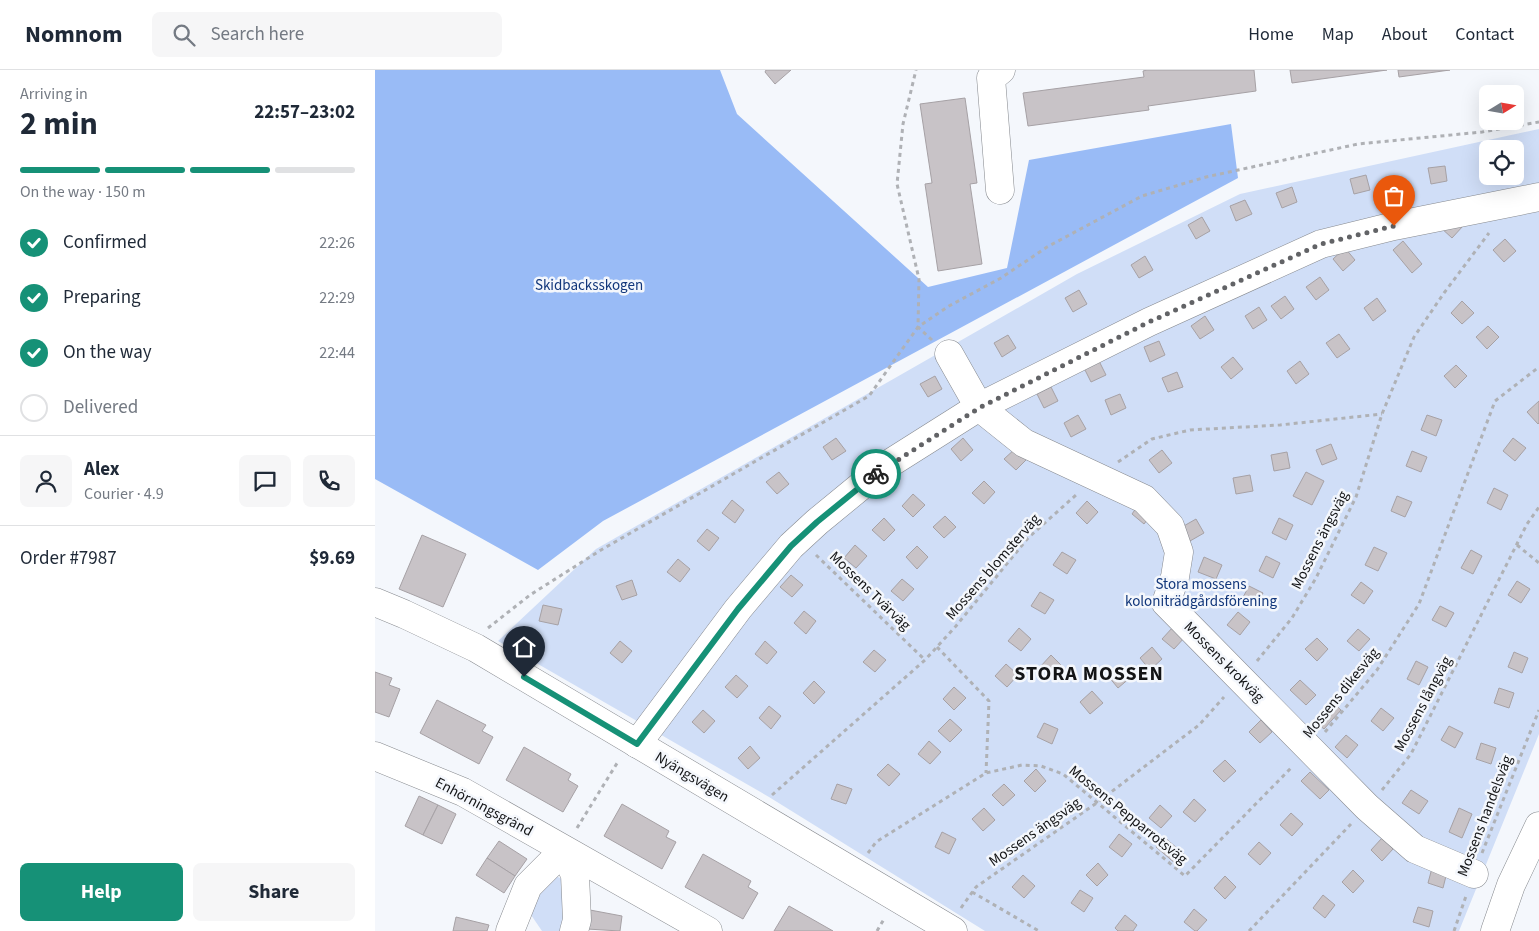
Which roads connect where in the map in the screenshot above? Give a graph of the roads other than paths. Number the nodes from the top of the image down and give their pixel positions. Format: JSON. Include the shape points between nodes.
{"nodes":[{"id":1,"x":1001,"y":70,"type":"edge"},
{"id":2,"x":1000,"y":190,"type":"dead end"},
{"id":3,"x":1539,"y":197,"type":"edge"},
{"id":4,"x":949,"y":354,"type":"dead end"},
{"id":5,"x":979,"y":408,"type":"junction"},
{"id":6,"x":375,"y":602,"type":"edge"},
{"id":7,"x":628,"y":752,"type":"junction"},
{"id":8,"x":375,"y":756,"type":"edge"},
{"id":9,"x":1539,"y":826,"type":"edge"},
{"id":10,"x":564,"y":850,"type":"junction"},
{"id":11,"x":1474,"y":874,"type":"road end"},
{"id":12,"x":950,"y":929,"type":"edge"},
{"id":13,"x":510,"y":931,"type":"edge"},
{"id":14,"x":574,"y":931,"type":"edge"},
{"id":15,"x":708,"y":931,"type":"edge"},
{"id":16,"x":1495,"y":931,"type":"edge"}],
"edges":[{"from":1,"to":2,"type":"street","via":[[991,78]]},
{"from":3,"to":5,"type":"street","via":[[1321,244],[1149,322]]},
{"from":4,"to":5,"type":"street","name":"Mossens krokväg"},
{"from":5,"to":7,"type":"street","via":[[884,467],[799,538],[738,609]]},
{"from":5,"to":11,"type":"street","name":"Mossens krokväg","via":[[1024,443],[1144,500],[1170,526],[1179,552],[1166,603],[1367,807],[1415,849]]},
{"from":6,"to":7,"type":"street","name":"Nyängsvägen","via":[[476,648]]},
{"from":7,"to":12,"type":"street","name":"Nyängsvägen","via":[[754,814]]},
{"from":8,"to":10,"type":"street","name":"Enhörningsgränd","via":[[463,792]]},
{"from":9,"to":16,"type":"street","via":[[1511,885]]},
{"from":10,"to":13,"type":"street","via":[[527,886]]},
{"from":10,"to":14,"type":"street","via":[[575,875],[577,920]]},
{"from":10,"to":15,"type":"street","name":"Enhörningsgränd"}]}
